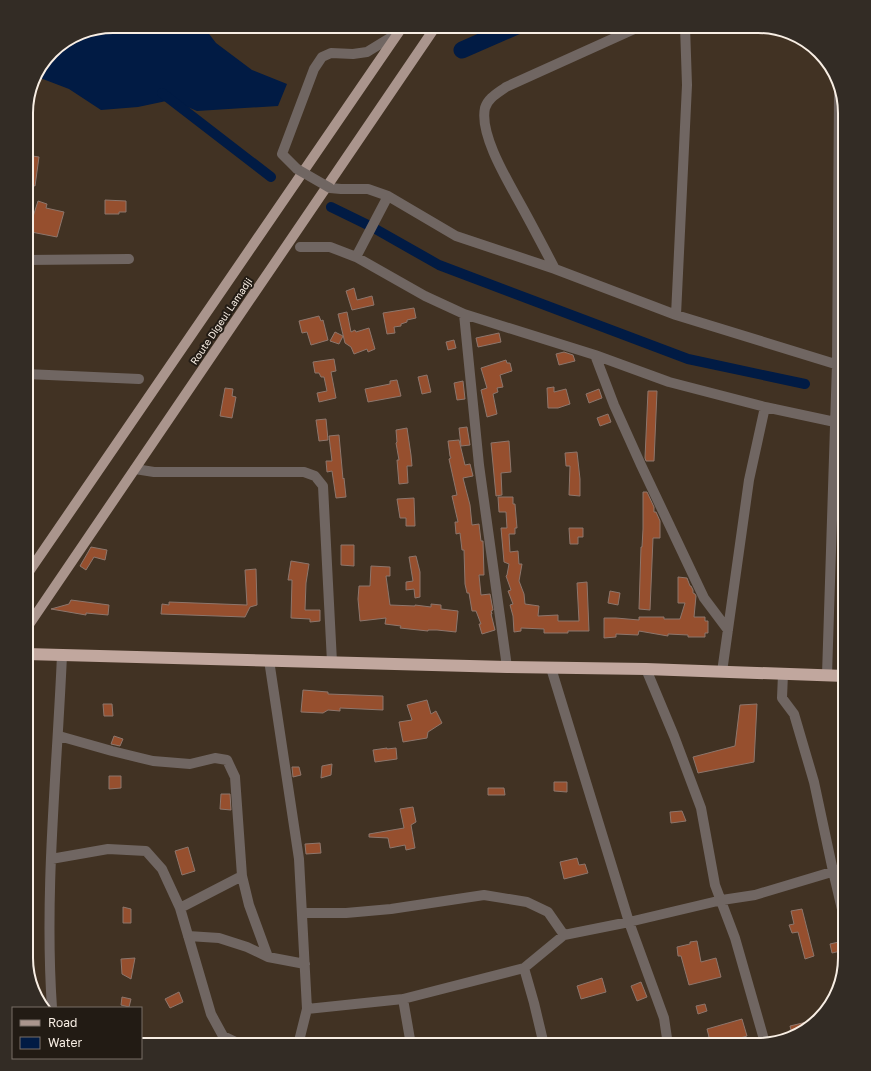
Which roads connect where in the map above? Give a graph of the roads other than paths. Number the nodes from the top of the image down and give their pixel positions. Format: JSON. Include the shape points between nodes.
{"nodes":[{"id":1,"x":394,"y":33,"type":"edge"},
{"id":2,"x":397,"y":33,"type":"edge"},
{"id":3,"x":431,"y":33,"type":"edge"},
{"id":4,"x":626,"y":33,"type":"edge"},
{"id":5,"x":685,"y":33,"type":"edge"},
{"id":6,"x":388,"y":196,"type":"junction"},
{"id":7,"x":300,"y":247,"type":"dead end"},
{"id":8,"x":356,"y":257,"type":"junction"},
{"id":9,"x":129,"y":259,"type":"dead end"},
{"id":10,"x":33,"y":260,"type":"edge"},
{"id":11,"x":555,"y":269,"type":"junction"},
{"id":12,"x":464,"y":314,"type":"junction"},
{"id":13,"x":676,"y":314,"type":"junction"},
{"id":14,"x":595,"y":355,"type":"junction"},
{"id":15,"x":838,"y":365,"type":"edge"},
{"id":16,"x":33,"y":374,"type":"edge"},
{"id":17,"x":139,"y":379,"type":"dead end"},
{"id":18,"x":838,"y":394,"type":"edge"},
{"id":19,"x":765,"y":407,"type":"junction"},
{"id":20,"x":835,"y":422,"type":"junction"},
{"id":21,"x":135,"y":469,"type":"junction"},
{"id":22,"x":33,"y":566,"type":"edge"},
{"id":23,"x":33,"y":619,"type":"edge"},
{"id":24,"x":728,"y":630,"type":"junction"},
{"id":25,"x":33,"y":654,"type":"edge"},
{"id":26,"x":62,"y":655,"type":"junction"},
{"id":27,"x":269,"y":660,"type":"junction"},
{"id":28,"x":332,"y":662,"type":"junction"},
{"id":29,"x":506,"y":667,"type":"junction"},
{"id":30,"x":551,"y":668,"type":"junction"},
{"id":31,"x":646,"y":669,"type":"junction"},
{"id":32,"x":722,"y":672,"type":"junction"},
{"id":33,"x":783,"y":674,"type":"junction"},
{"id":34,"x":827,"y":675,"type":"junction"},
{"id":35,"x":838,"y":676,"type":"edge"},
{"id":36,"x":59,"y":736,"type":"junction"},
{"id":37,"x":51,"y":859,"type":"junction"},
{"id":38,"x":838,"y":870,"type":"edge"},
{"id":39,"x":833,"y":871,"type":"junction"},
{"id":40,"x":242,"y":876,"type":"junction"},
{"id":41,"x":838,"y":892,"type":"edge"},
{"id":42,"x":722,"y":900,"type":"junction"},
{"id":43,"x":180,"y":908,"type":"junction"},
{"id":44,"x":302,"y":913,"type":"junction"},
{"id":45,"x":629,"y":922,"type":"junction"},
{"id":46,"x":564,"y":935,"type":"junction"},
{"id":47,"x":188,"y":936,"type":"junction"},
{"id":48,"x":268,"y":957,"type":"junction"},
{"id":49,"x":305,"y":964,"type":"junction"},
{"id":50,"x":524,"y":968,"type":"junction"},
{"id":51,"x":403,"y":999,"type":"junction"},
{"id":52,"x":52,"y":1007,"type":"edge"},
{"id":53,"x":307,"y":1008,"type":"junction"},
{"id":54,"x":763,"y":1037,"type":"edge"},
{"id":55,"x":227,"y":1038,"type":"edge"},
{"id":56,"x":300,"y":1038,"type":"edge"},
{"id":57,"x":410,"y":1038,"type":"edge"},
{"id":58,"x":542,"y":1038,"type":"edge"},
{"id":59,"x":667,"y":1038,"type":"edge"}],
"edges":[{"from":1,"to":6,"type":"street","bridge":true,"via":[[367,52],[322,57],[314,70],[282,154],[297,169],[330,188],[368,188]]},
{"from":2,"to":22,"type":"main road","name":"Route Digeul Lamadji"},
{"from":3,"to":21,"type":"main road","name":"Route Digeul Lamadji"},
{"from":4,"to":11,"type":"street","via":[[506,87],[492,96],[485,107],[484,120],[494,151]]},
{"from":5,"to":13,"type":"street","via":[[687,85]]},
{"from":6,"to":8,"type":"street"},
{"from":6,"to":11,"type":"street","via":[[456,236]]},
{"from":7,"to":8,"type":"street","via":[[330,248]]},
{"from":8,"to":12,"type":"street","via":[[425,296]]},
{"from":9,"to":10,"type":"street"},
{"from":11,"to":13,"type":"street"},
{"from":12,"to":14,"type":"street"},
{"from":12,"to":29,"type":"street"},
{"from":13,"to":15,"type":"street"},
{"from":14,"to":19,"type":"street","via":[[669,382]]},
{"from":14,"to":24,"type":"street","via":[[623,425],[704,598]]},
{"from":16,"to":17,"type":"street"},
{"from":18,"to":20,"type":"street"},
{"from":19,"to":20,"type":"street"},
{"from":19,"to":24,"type":"street","via":[[749,480]]},
{"from":20,"to":34,"type":"street"},
{"from":21,"to":23,"type":"main road","name":"Route Digeul Lamadji"},
{"from":21,"to":28,"type":"street","via":[[154,472],[304,472],[315,476],[323,486]]},
{"from":24,"to":32,"type":"street"},
{"from":25,"to":26,"type":"highway"},
{"from":26,"to":27,"type":"highway"},
{"from":26,"to":36,"type":"street"},
{"from":27,"to":28,"type":"highway"},
{"from":27,"to":44,"type":"street","via":[[299,859]]},
{"from":28,"to":29,"type":"highway"},
{"from":29,"to":30,"type":"highway"},
{"from":30,"to":31,"type":"highway"},
{"from":30,"to":45,"type":"street"},
{"from":31,"to":32,"type":"highway"},
{"from":31,"to":42,"type":"street","via":[[701,808],[716,885]]},
{"from":32,"to":33,"type":"highway"},
{"from":33,"to":34,"type":"highway"},
{"from":33,"to":39,"type":"street","via":[[782,698],[794,714],[814,782]]},
{"from":34,"to":35,"type":"highway"},
{"from":36,"to":37,"type":"street"},
{"from":36,"to":40,"type":"street","via":[[153,761],[190,764],[215,758],[227,760],[235,777]]},
{"from":37,"to":43,"type":"street","via":[[108,849],[146,851],[162,869]]},
{"from":37,"to":52,"type":"street"},
{"from":38,"to":39,"type":"street"},
{"from":39,"to":41,"type":"street"},
{"from":39,"to":42,"type":"street","via":[[774,890]]},
{"from":40,"to":43,"type":"street"},
{"from":40,"to":48,"type":"street","via":[[249,906]]},
{"from":42,"to":45,"type":"street"},
{"from":42,"to":54,"type":"street"},
{"from":43,"to":47,"type":"street"},
{"from":44,"to":46,"type":"street","via":[[390,909],[484,895],[527,902],[548,912]]},
{"from":44,"to":49,"type":"street"},
{"from":45,"to":46,"type":"street"},
{"from":45,"to":59,"type":"street","via":[[664,1018]]},
{"from":46,"to":50,"type":"street"},
{"from":47,"to":48,"type":"street","via":[[219,938],[248,947]]},
{"from":47,"to":55,"type":"street","via":[[211,1014],[223,1036]]},
{"from":48,"to":49,"type":"street"},
{"from":49,"to":53,"type":"street"},
{"from":50,"to":51,"type":"street"},
{"from":50,"to":58,"type":"street"},
{"from":51,"to":53,"type":"street"},
{"from":51,"to":57,"type":"street"},
{"from":53,"to":56,"type":"street"}]}
